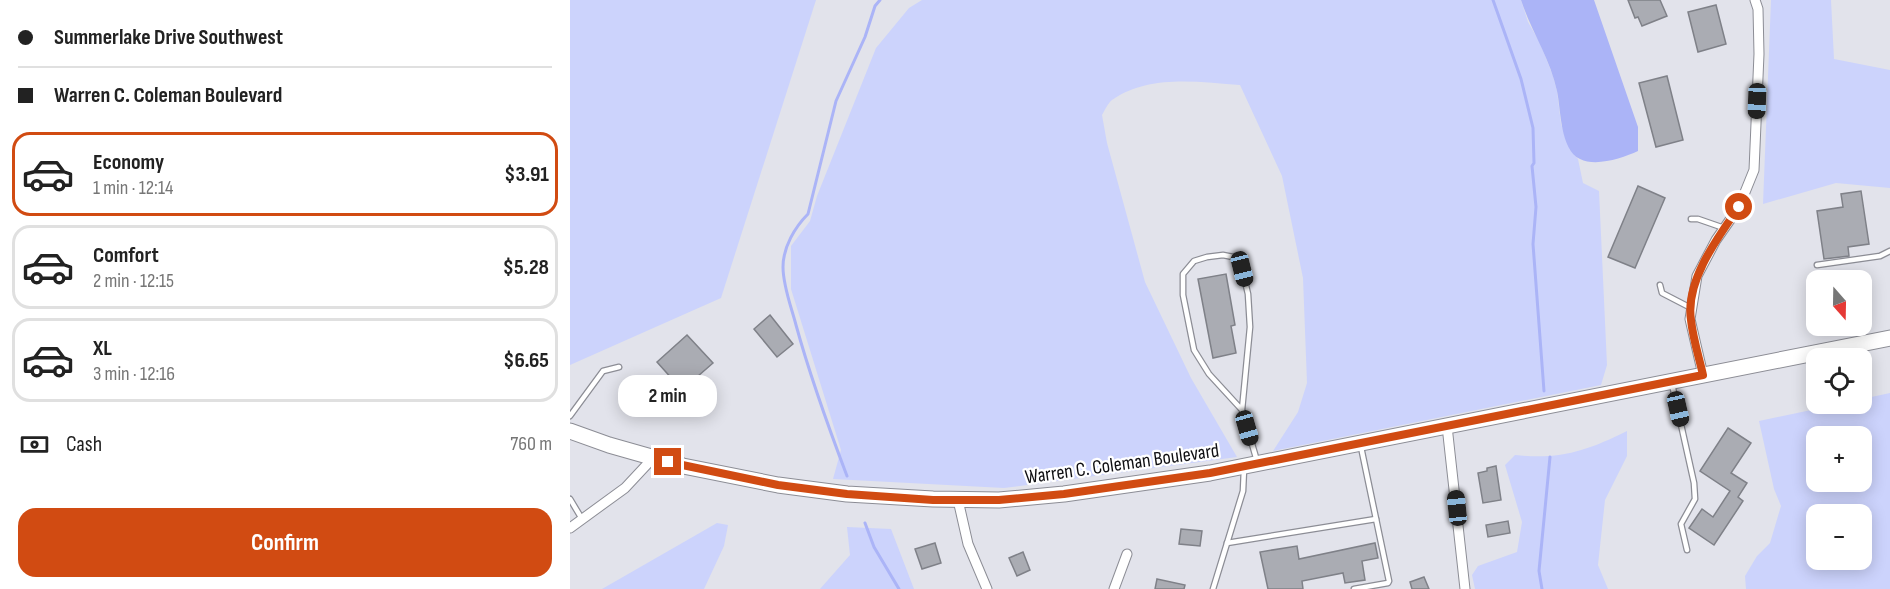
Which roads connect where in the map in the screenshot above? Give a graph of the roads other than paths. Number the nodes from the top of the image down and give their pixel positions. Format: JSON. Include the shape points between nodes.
{"nodes":[{"id":1,"x":1755,"y":0,"type":"edge"},
{"id":2,"x":1691,"y":219,"type":"dead end"},
{"id":3,"x":1724,"y":228,"type":"junction"},
{"id":4,"x":1890,"y":251,"type":"edge"},
{"id":5,"x":1817,"y":265,"type":"dead end"},
{"id":6,"x":1660,"y":285,"type":"dead end"},
{"id":7,"x":1691,"y":308,"type":"junction"},
{"id":8,"x":1890,"y":338,"type":"edge"},
{"id":9,"x":619,"y":367,"type":"dead end"},
{"id":10,"x":1703,"y":375,"type":"junction"},
{"id":11,"x":1672,"y":381,"type":"junction"},
{"id":12,"x":1242,"y":410,"type":"junction"},
{"id":13,"x":570,"y":416,"type":"edge"},
{"id":14,"x":1447,"y":426,"type":"junction"},
{"id":15,"x":570,"y":431,"type":"edge"},
{"id":16,"x":1361,"y":444,"type":"junction"},
{"id":17,"x":653,"y":458,"type":"junction"},
{"id":18,"x":1251,"y":465,"type":"junction"},
{"id":19,"x":570,"y":499,"type":"edge"},
{"id":20,"x":958,"y":500,"type":"junction"},
{"id":21,"x":582,"y":519,"type":"junction"},
{"id":22,"x":1376,"y":519,"type":"junction"},
{"id":23,"x":570,"y":528,"type":"edge"},
{"id":24,"x":1227,"y":543,"type":"junction"},
{"id":25,"x":1687,"y":550,"type":"dead end"},
{"id":26,"x":1126,"y":554,"type":"dead end"},
{"id":27,"x":987,"y":589,"type":"edge"},
{"id":28,"x":1114,"y":589,"type":"edge"},
{"id":29,"x":1213,"y":589,"type":"edge"},
{"id":30,"x":1353,"y":589,"type":"edge"},
{"id":31,"x":1465,"y":589,"type":"edge"}],
"edges":[{"from":1,"to":3,"type":"street","via":[[1759,54],[1754,170],[1739,207]]},
{"from":2,"to":3,"type":"lane"},
{"from":3,"to":7,"type":"street","via":[[1701,268]]},
{"from":4,"to":5,"type":"lane"},
{"from":6,"to":7,"type":"lane","via":[[1662,292]]},
{"from":7,"to":10,"type":"street"},
{"from":8,"to":10,"type":"highway","name":"Warren C. Coleman Boulevard"},
{"from":9,"to":13,"type":"lane","via":[[603,371]]},
{"from":10,"to":11,"type":"highway","name":"Warren C. Coleman Boulevard"},
{"from":11,"to":14,"type":"highway","name":"Warren C. Coleman Boulevard"},
{"from":11,"to":25,"type":"lane","via":[[1694,483],[1695,499],[1681,524]]},
{"from":12,"to":12,"type":"lane","via":[[1250,327],[1248,294],[1242,269],[1233,257],[1207,257],[1194,261],[1183,274],[1182,295],[1194,350],[1209,374]]},
{"from":12,"to":18,"type":"lane"},
{"from":14,"to":16,"type":"highway","name":"Warren C. Coleman Boulevard"},
{"from":14,"to":31,"type":"street"},
{"from":15,"to":17,"type":"highway","name":"Warren C. Coleman Boulevard"},
{"from":16,"to":18,"type":"highway","name":"Warren C. Coleman Boulevard"},
{"from":16,"to":22,"type":"lane"},
{"from":17,"to":20,"type":"highway","name":"Warren C. Coleman Boulevard","via":[[778,485],[847,494]]},
{"from":17,"to":21,"type":"street","via":[[625,488]]},
{"from":18,"to":20,"type":"highway","name":"Warren C. Coleman Boulevard","via":[[1064,494]]},
{"from":18,"to":24,"type":"lane"},
{"from":19,"to":21,"type":"lane"},
{"from":20,"to":27,"type":"street","via":[[968,544]]},
{"from":21,"to":23,"type":"street"},
{"from":22,"to":24,"type":"lane"},
{"from":22,"to":30,"type":"lane","via":[[1389,581]]},
{"from":24,"to":29,"type":"lane"},
{"from":26,"to":28,"type":"street"}]}
